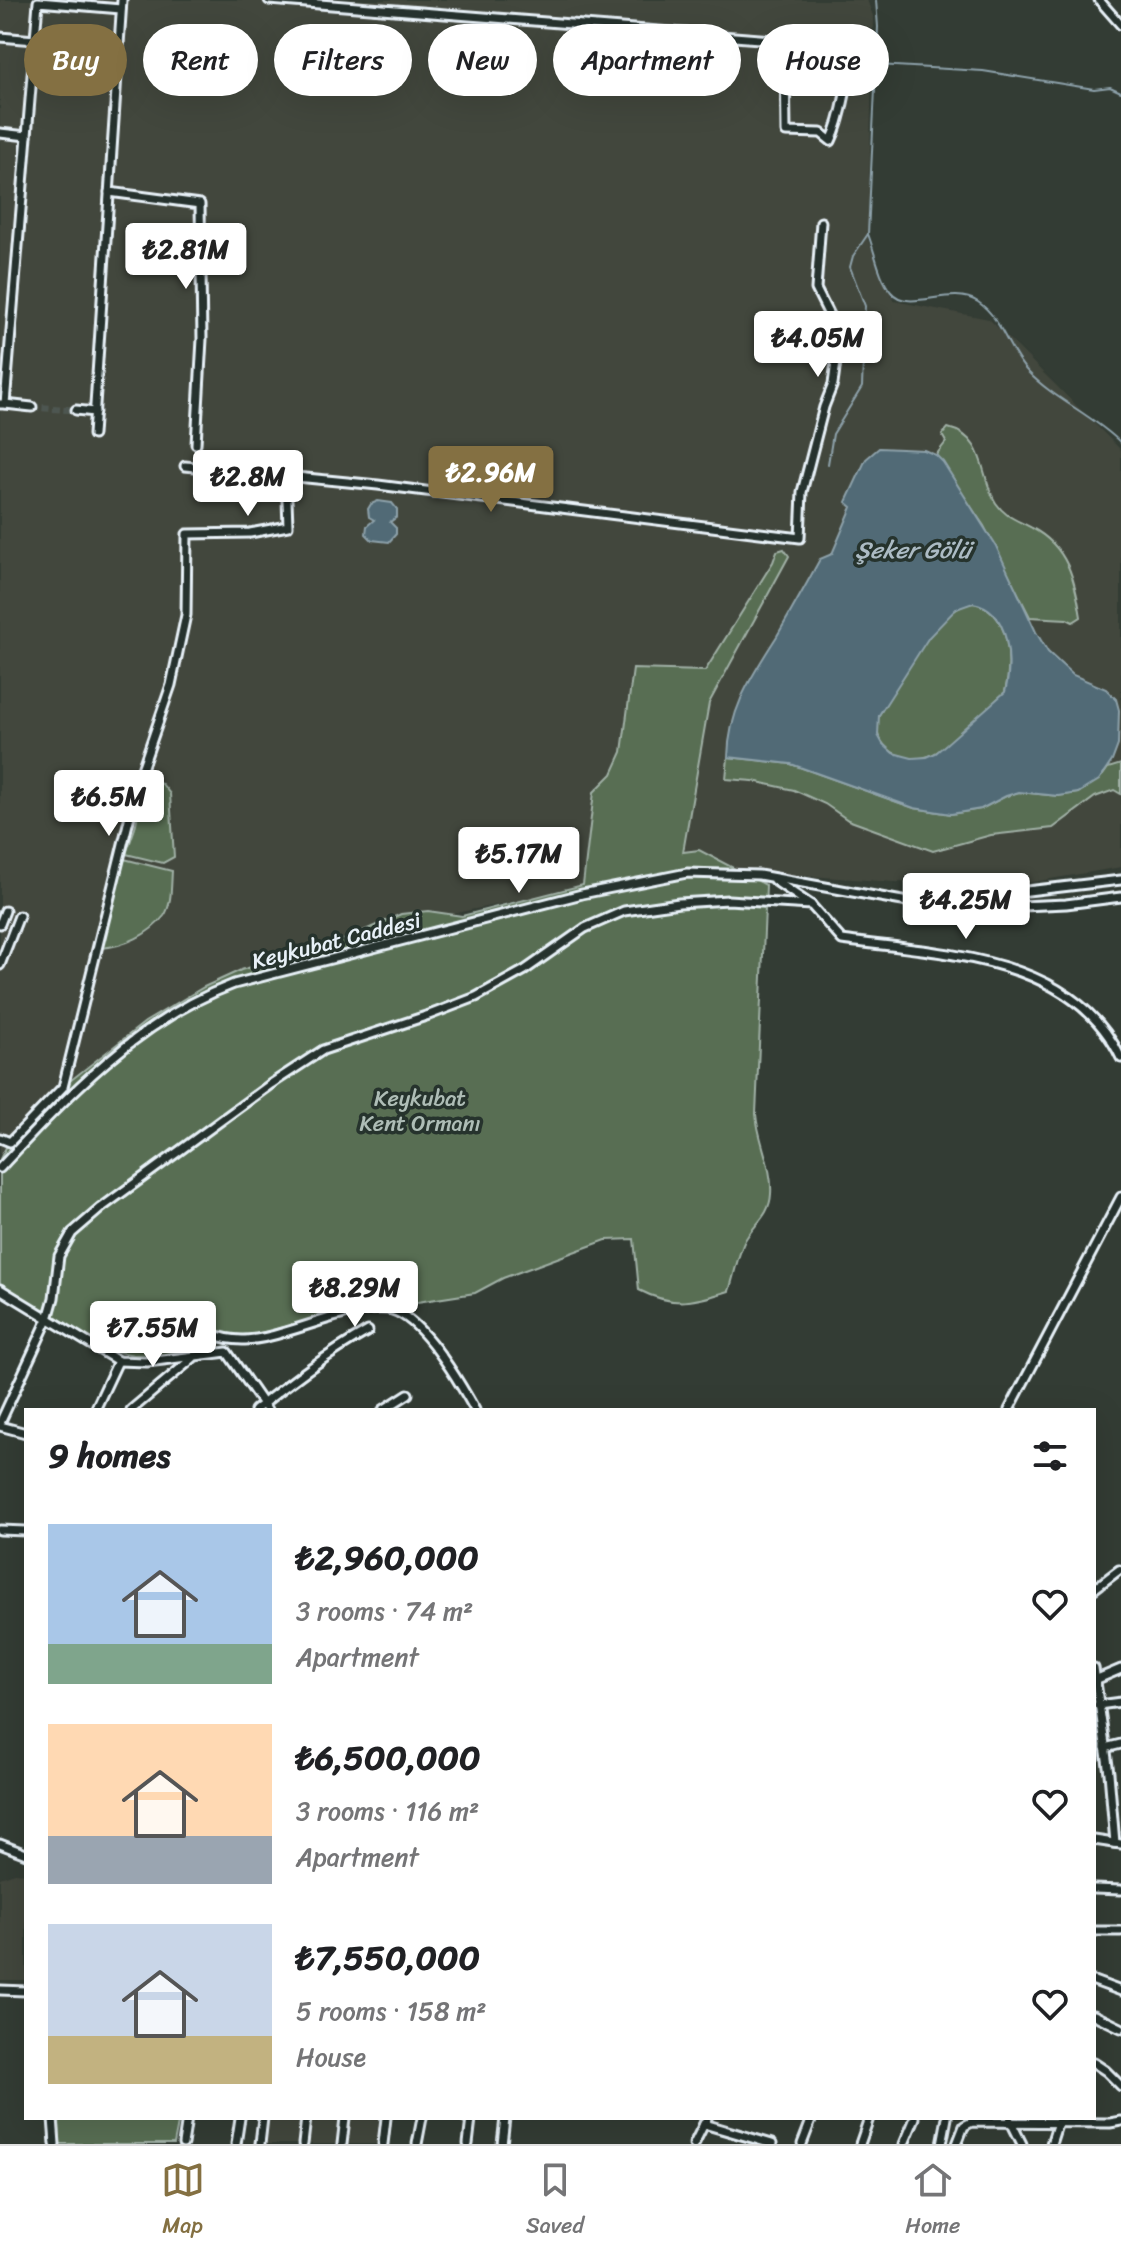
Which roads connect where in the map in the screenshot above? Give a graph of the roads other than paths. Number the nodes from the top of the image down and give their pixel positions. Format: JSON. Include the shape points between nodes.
{"nodes":[{"id":1,"x":269,"y":0,"type":"edge"},
{"id":2,"x":1099,"y":0,"type":"edge"},
{"id":3,"x":123,"y":3,"type":"edge"},
{"id":4,"x":36,"y":24,"type":"edge"},
{"id":5,"x":1121,"y":25,"type":"edge"},
{"id":6,"x":0,"y":37,"type":"edge"},
{"id":7,"x":24,"y":39,"type":"edge"},
{"id":8,"x":757,"y":39,"type":"edge"},
{"id":9,"x":30,"y":96,"type":"edge"},
{"id":10,"x":786,"y":96,"type":"edge"},
{"id":11,"x":843,"y":96,"type":"edge"},
{"id":12,"x":0,"y":133,"type":"edge"},
{"id":13,"x":27,"y":136,"type":"junction"},
{"id":14,"x":109,"y":192,"type":"junction"},
{"id":15,"x":821,"y":222,"type":"dead end"},
{"id":16,"x":3,"y":404,"type":"edge"},
{"id":17,"x":32,"y":407,"type":"tunnel mouth"},
{"id":18,"x":76,"y":410,"type":"tunnel mouth"},
{"id":19,"x":95,"y":412,"type":"junction"},
{"id":20,"x":93,"y":435,"type":"dead end"},
{"id":21,"x":196,"y":444,"type":"dead end"},
{"id":22,"x":185,"y":466,"type":"dead end"},
{"id":23,"x":286,"y":475,"type":"junction"},
{"id":24,"x":771,"y":878,"type":"junction"},
{"id":25,"x":1121,"y":880,"type":"edge"},
{"id":26,"x":944,"y":891,"type":"dead end"},
{"id":27,"x":1121,"y":897,"type":"edge"},
{"id":28,"x":811,"y":905,"type":"junction"},
{"id":29,"x":5,"y":911,"type":"dead end"},
{"id":30,"x":19,"y":916,"type":"dead end"},
{"id":31,"x":0,"y":924,"type":"edge"},
{"id":32,"x":0,"y":965,"type":"edge"},
{"id":33,"x":1121,"y":1058,"type":"edge"},
{"id":34,"x":0,"y":1138,"type":"edge"},
{"id":35,"x":10,"y":1142,"type":"junction"},
{"id":36,"x":22,"y":1145,"type":"junction"},
{"id":37,"x":0,"y":1168,"type":"edge"},
{"id":38,"x":1121,"y":1197,"type":"edge"},
{"id":39,"x":0,"y":1289,"type":"edge"},
{"id":40,"x":48,"y":1319,"type":"junction"},
{"id":41,"x":368,"y":1331,"type":"dead end"},
{"id":42,"x":212,"y":1334,"type":"dead end"},
{"id":43,"x":198,"y":1354,"type":"junction"},
{"id":44,"x":118,"y":1361,"type":"junction"},
{"id":45,"x":408,"y":1394,"type":"dead end"},
{"id":46,"x":265,"y":1407,"type":"edge"},
{"id":47,"x":96,"y":1408,"type":"edge"},
{"id":48,"x":133,"y":1408,"type":"edge"},
{"id":49,"x":386,"y":1408,"type":"edge"},
{"id":50,"x":474,"y":1408,"type":"edge"},
{"id":51,"x":1010,"y":1408,"type":"edge"},
{"id":52,"x":0,"y":1425,"type":"edge"},
{"id":53,"x":24,"y":1432,"type":"edge"},
{"id":54,"x":0,"y":1530,"type":"edge"},
{"id":55,"x":24,"y":1531,"type":"edge"},
{"id":56,"x":1119,"y":1570,"type":"dead end"},
{"id":57,"x":1096,"y":1587,"type":"edge"},
{"id":58,"x":1121,"y":1669,"type":"edge"},
{"id":59,"x":1096,"y":1680,"type":"edge"},
{"id":60,"x":1096,"y":1688,"type":"edge"},
{"id":61,"x":1121,"y":1702,"type":"edge"},
{"id":62,"x":1098,"y":1705,"type":"junction"},
{"id":63,"x":1121,"y":1744,"type":"edge"},
{"id":64,"x":1105,"y":1748,"type":"junction"},
{"id":65,"x":1117,"y":1823,"type":"edge"},
{"id":66,"x":1096,"y":1840,"type":"edge"},
{"id":67,"x":1118,"y":1843,"type":"edge"},
{"id":68,"x":0,"y":1844,"type":"edge"},
{"id":69,"x":24,"y":1853,"type":"edge"},
{"id":70,"x":1096,"y":1889,"type":"edge"},
{"id":71,"x":1121,"y":1890,"type":"edge"},
{"id":72,"x":1096,"y":1931,"type":"edge"},
{"id":73,"x":1121,"y":1931,"type":"edge"},
{"id":74,"x":1096,"y":1982,"type":"edge"},
{"id":75,"x":0,"y":1990,"type":"edge"},
{"id":76,"x":24,"y":1991,"type":"edge"},
{"id":77,"x":1121,"y":1991,"type":"edge"},
{"id":78,"x":1096,"y":2016,"type":"edge"},
{"id":79,"x":1121,"y":2028,"type":"edge"},
{"id":80,"x":1096,"y":2064,"type":"edge"},
{"id":81,"x":1121,"y":2086,"type":"edge"},
{"id":82,"x":53,"y":2120,"type":"edge"},
{"id":83,"x":187,"y":2120,"type":"edge"},
{"id":84,"x":240,"y":2120,"type":"edge"},
{"id":85,"x":263,"y":2120,"type":"edge"},
{"id":86,"x":306,"y":2120,"type":"edge"},
{"id":87,"x":345,"y":2120,"type":"edge"},
{"id":88,"x":386,"y":2120,"type":"edge"},
{"id":89,"x":422,"y":2120,"type":"edge"},
{"id":90,"x":471,"y":2120,"type":"edge"},
{"id":91,"x":505,"y":2120,"type":"edge"},
{"id":92,"x":811,"y":2120,"type":"edge"},
{"id":93,"x":868,"y":2120,"type":"edge"},
{"id":94,"x":914,"y":2120,"type":"edge"},
{"id":95,"x":947,"y":2120,"type":"edge"},
{"id":96,"x":986,"y":2120,"type":"edge"},
{"id":97,"x":1010,"y":2120,"type":"joint"},
{"id":98,"x":706,"y":2121,"type":"edge"},
{"id":99,"x":1121,"y":2121,"type":"edge"},
{"id":100,"x":1058,"y":2122,"type":"junction"},
{"id":101,"x":804,"y":2141,"type":"edge"},
{"id":102,"x":55,"y":2144,"type":"edge"},
{"id":103,"x":183,"y":2144,"type":"edge"},
{"id":104,"x":236,"y":2144,"type":"edge"},
{"id":105,"x":260,"y":2144,"type":"edge"},
{"id":106,"x":303,"y":2144,"type":"edge"},
{"id":107,"x":342,"y":2144,"type":"edge"},
{"id":108,"x":383,"y":2144,"type":"edge"},
{"id":109,"x":417,"y":2144,"type":"edge"},
{"id":110,"x":468,"y":2144,"type":"edge"},
{"id":111,"x":502,"y":2144,"type":"edge"},
{"id":112,"x":694,"y":2144,"type":"edge"},
{"id":113,"x":772,"y":2144,"type":"edge"},
{"id":114,"x":815,"y":2144,"type":"edge"},
{"id":115,"x":860,"y":2144,"type":"edge"},
{"id":116,"x":904,"y":2144,"type":"edge"},
{"id":117,"x":942,"y":2144,"type":"edge"},
{"id":118,"x":957,"y":2144,"type":"edge"},
{"id":119,"x":1022,"y":2144,"type":"edge"},
{"id":120,"x":1051,"y":2144,"type":"edge"}],
"edges":[{"from":1,"to":8,"type":"street"},
{"from":2,"to":5,"type":"street"},
{"from":3,"to":4,"type":"street","via":[[38,2]]},
{"from":3,"to":14,"type":"street"},
{"from":6,"to":7,"type":"street"},
{"from":9,"to":13,"type":"street"},
{"from":10,"to":11,"type":"street","via":[[786,132],[821,133],[831,141]]},
{"from":12,"to":13,"type":"street"},
{"from":13,"to":16,"type":"street"},
{"from":14,"to":19,"type":"street"},
{"from":14,"to":21,"type":"street","via":[[200,204],[202,339]]},
{"from":15,"to":23,"type":"street","via":[[816,289],[834,325],[836,362],[802,492],[800,538]]},
{"from":16,"to":17,"type":"street"},
{"from":18,"to":19,"type":"street"},
{"from":19,"to":20,"type":"street"},
{"from":22,"to":23,"type":"street"},
{"from":23,"to":35,"type":"street","via":[[288,526],[187,534],[186,615],[171,685],[140,775],[63,1087]]},
{"from":24,"to":27,"type":"street","name":"Keykubat Caddesi","via":[[976,908]]},
{"from":24,"to":28,"type":"street"},
{"from":24,"to":36,"type":"street","name":"Keykubat Caddesi","via":[[701,872],[644,880],[234,984],[183,1006],[129,1042]]},
{"from":25,"to":26,"type":"street","via":[[993,895]]},
{"from":28,"to":33,"type":"street","via":[[842,940],[980,958],[1036,979],[1093,1018]]},
{"from":28,"to":40,"type":"street","via":[[710,901],[624,911],[585,928],[476,997],[323,1050],[77,1227],[60,1252]]},
{"from":29,"to":31,"type":"street"},
{"from":30,"to":32,"type":"street"},
{"from":34,"to":35,"type":"street"},
{"from":35,"to":36,"type":"street"},
{"from":36,"to":37,"type":"street","name":"Keykubat Caddesi"},
{"from":38,"to":51,"type":"street"},
{"from":39,"to":40,"type":"street"},
{"from":40,"to":44,"type":"street"},
{"from":40,"to":52,"type":"street"},
{"from":41,"to":46,"type":"street","via":[[334,1350]]},
{"from":42,"to":50,"type":"street","via":[[254,1339],[390,1310],[432,1343]]},
{"from":43,"to":44,"type":"street"},
{"from":43,"to":46,"type":"street","via":[[229,1354]]},
{"from":43,"to":48,"type":"street"},
{"from":44,"to":47,"type":"street"},
{"from":45,"to":49,"type":"street"},
{"from":52,"to":53,"type":"street"},
{"from":54,"to":55,"type":"street"},
{"from":56,"to":57,"type":"street"},
{"from":58,"to":59,"type":"street"},
{"from":60,"to":62,"type":"street"},
{"from":61,"to":62,"type":"street"},
{"from":62,"to":64,"type":"street"},
{"from":63,"to":64,"type":"street"},
{"from":64,"to":65,"type":"street"},
{"from":65,"to":67,"type":"street"},
{"from":66,"to":67,"type":"street"},
{"from":68,"to":69,"type":"street"},
{"from":70,"to":71,"type":"street"},
{"from":72,"to":73,"type":"street"},
{"from":74,"to":77,"type":"street"},
{"from":75,"to":76,"type":"street"},
{"from":78,"to":79,"type":"street"},
{"from":80,"to":81,"type":"street"},
{"from":82,"to":102,"type":"street"},
{"from":83,"to":103,"type":"street"},
{"from":84,"to":104,"type":"street"},
{"from":85,"to":105,"type":"street"},
{"from":86,"to":106,"type":"street"},
{"from":87,"to":107,"type":"street"},
{"from":88,"to":108,"type":"street"},
{"from":89,"to":109,"type":"street"},
{"from":90,"to":110,"type":"street"},
{"from":91,"to":111,"type":"street"},
{"from":92,"to":101,"type":"street"},
{"from":93,"to":115,"type":"street"},
{"from":94,"to":116,"type":"street"},
{"from":95,"to":117,"type":"street"},
{"from":96,"to":118,"type":"street","via":[[968,2123]]},
{"from":97,"to":100,"type":"street"},
{"from":97,"to":119,"type":"street"},
{"from":98,"to":112,"type":"street"},
{"from":98,"to":113,"type":"street"},
{"from":99,"to":100,"type":"street"},
{"from":100,"to":120,"type":"street"},
{"from":101,"to":114,"type":"street"}]}
